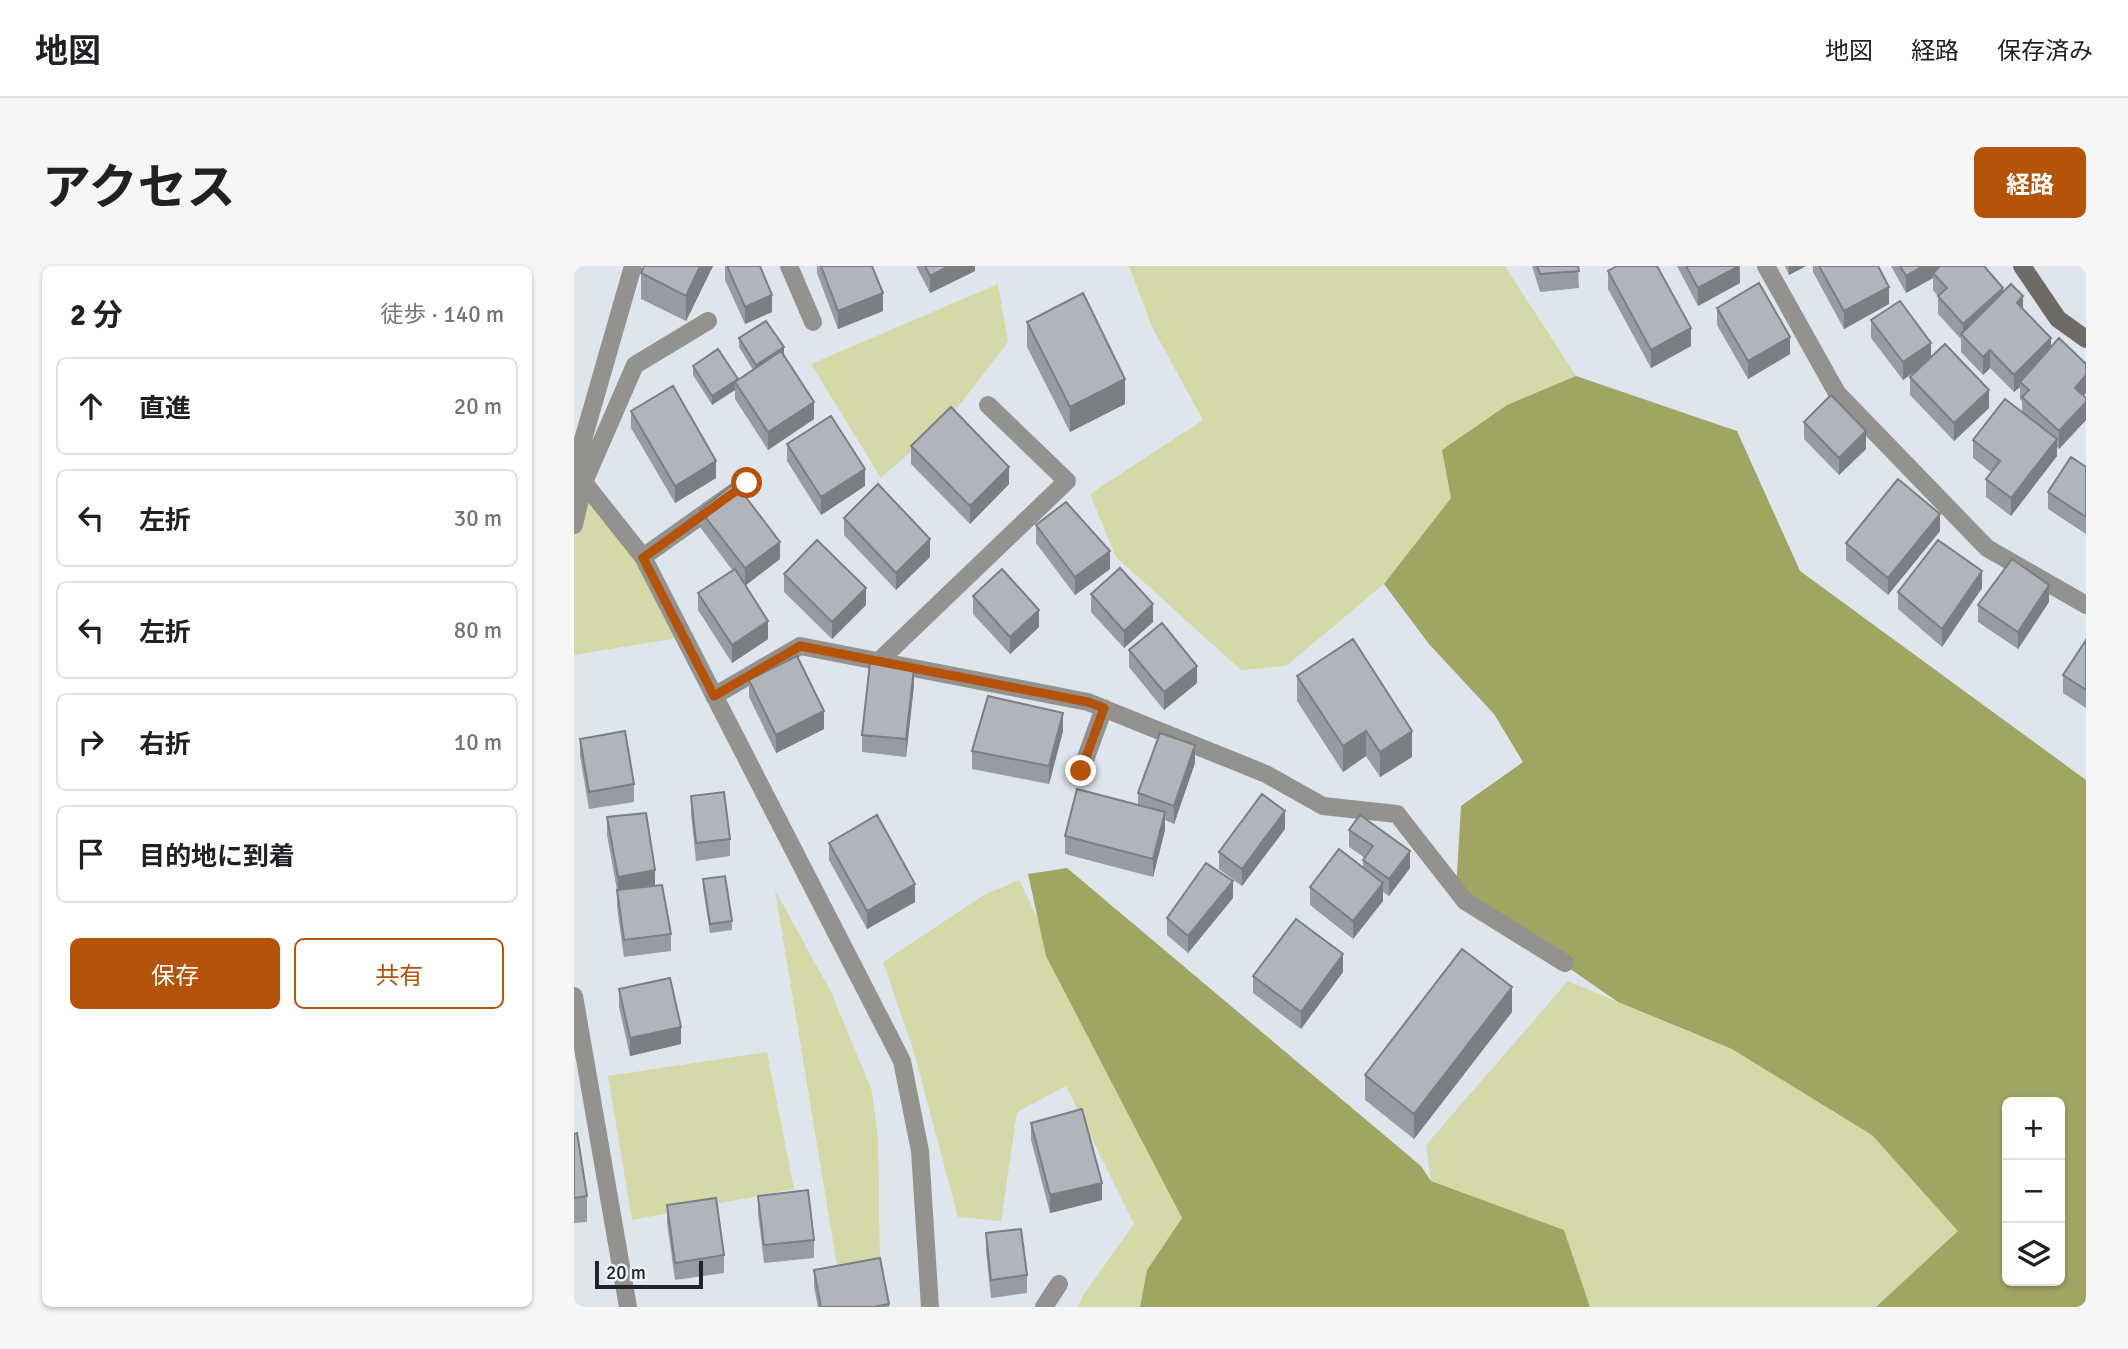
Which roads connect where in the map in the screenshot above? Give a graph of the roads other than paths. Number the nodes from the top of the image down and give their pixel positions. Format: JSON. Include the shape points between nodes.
{"nodes":[{"id":1,"x":632,"y":266,"type":"edge"},
{"id":2,"x":789,"y":266,"type":"edge"},
{"id":3,"x":1766,"y":266,"type":"edge"},
{"id":4,"x":2022,"y":266,"type":"edge"},
{"id":5,"x":708,"y":321,"type":"dead end"},
{"id":6,"x":813,"y":322,"type":"dead end"},
{"id":7,"x":2086,"y":339,"type":"edge"},
{"id":8,"x":988,"y":405,"type":"dead end"},
{"id":9,"x":577,"y":474,"type":"edge"},
{"id":10,"x":747,"y":483,"type":"dead end"},
{"id":11,"x":574,"y":525,"type":"edge"},
{"id":12,"x":643,"y":558,"type":"junction"},
{"id":13,"x":2086,"y":605,"type":"edge"},
{"id":14,"x":879,"y":661,"type":"junction"},
{"id":15,"x":714,"y":696,"type":"junction"},
{"id":16,"x":1104,"y":708,"type":"junction"},
{"id":17,"x":1081,"y":771,"type":"dead end"},
{"id":18,"x":1565,"y":963,"type":"dead end"},
{"id":19,"x":574,"y":996,"type":"edge"},
{"id":20,"x":1059,"y":1284,"type":"dead end"},
{"id":21,"x":628,"y":1307,"type":"edge"},
{"id":22,"x":930,"y":1307,"type":"edge"},
{"id":23,"x":1044,"y":1307,"type":"edge"}],
"edges":[{"from":1,"to":9,"type":"street"},
{"from":2,"to":6,"type":"street"},
{"from":3,"to":13,"type":"street","via":[[1837,393],[1987,548]]},
{"from":4,"to":7,"type":"street","via":[[2058,319]]},
{"from":5,"to":9,"type":"street","via":[[635,365]]},
{"from":8,"to":14,"type":"street","via":[[1068,481]]},
{"from":9,"to":11,"type":"street"},
{"from":9,"to":12,"type":"street"},
{"from":10,"to":12,"type":"street"},
{"from":12,"to":15,"type":"street"},
{"from":14,"to":15,"type":"street","via":[[800,646]]},
{"from":14,"to":16,"type":"street"},
{"from":15,"to":22,"type":"street","via":[[902,1061],[920,1152]]},
{"from":16,"to":17,"type":"street"},
{"from":16,"to":18,"type":"street","via":[[1266,774],[1323,806],[1397,814],[1465,901]]},
{"from":19,"to":21,"type":"street"},
{"from":20,"to":23,"type":"street"}]}
